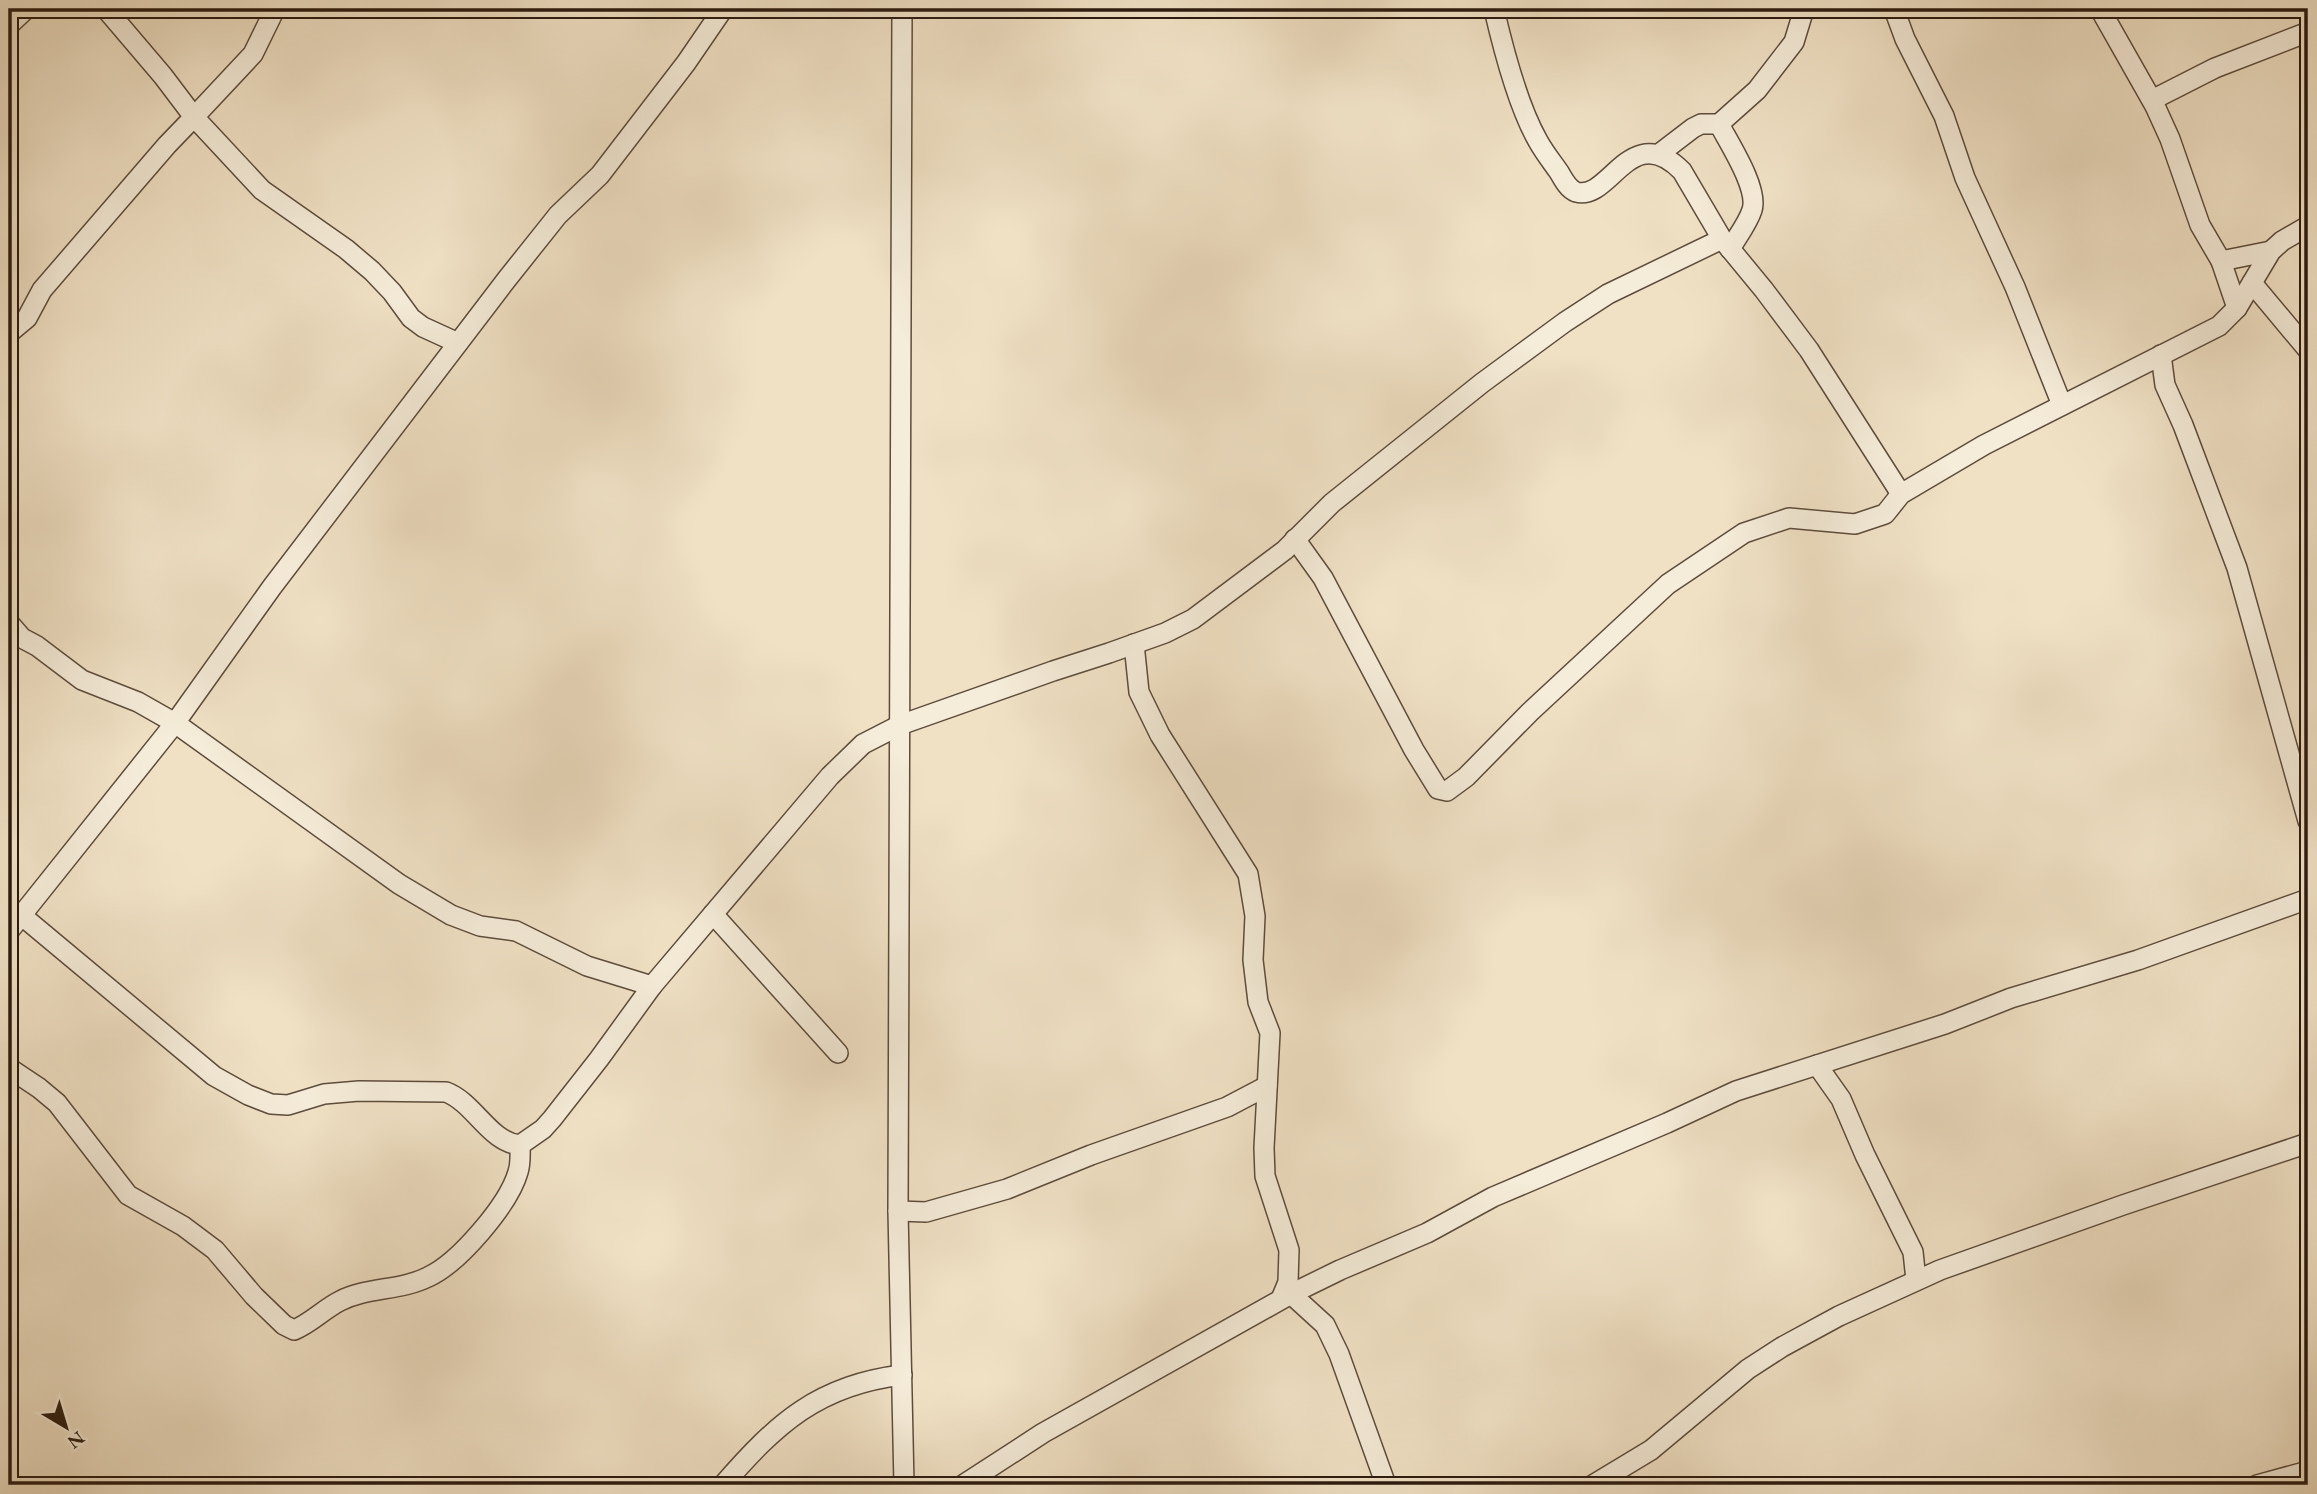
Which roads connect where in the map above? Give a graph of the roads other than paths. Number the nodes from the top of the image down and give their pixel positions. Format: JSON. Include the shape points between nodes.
{"nodes":[{"id":1,"x":26,"y":9,"type":"edge"},
{"id":2,"x":106,"y":9,"type":"edge"},
{"id":3,"x":275,"y":9,"type":"edge"},
{"id":4,"x":723,"y":9,"type":"edge"},
{"id":5,"x":902,"y":9,"type":"edge"},
{"id":6,"x":1493,"y":9,"type":"edge"},
{"id":7,"x":1804,"y":9,"type":"edge"},
{"id":8,"x":1894,"y":9,"type":"edge"},
{"id":9,"x":2100,"y":9,"type":"edge"},
{"id":10,"x":9,"y":25,"type":"edge"},
{"id":11,"x":2308,"y":32,"type":"edge"},
{"id":12,"x":2151,"y":100,"type":"junction"},
{"id":13,"x":194,"y":117,"type":"junction"},
{"id":14,"x":1719,"y":124,"type":"junction"},
{"id":15,"x":1666,"y":159,"type":"junction"},
{"id":16,"x":2308,"y":226,"type":"edge"},
{"id":17,"x":1726,"y":244,"type":"junction"},
{"id":18,"x":2271,"y":251,"type":"junction"},
{"id":19,"x":2221,"y":261,"type":"junction"},
{"id":20,"x":2252,"y":283,"type":"junction"},
{"id":21,"x":2237,"y":308,"type":"junction"},
{"id":22,"x":9,"y":333,"type":"edge"},
{"id":23,"x":458,"y":343,"type":"junction"},
{"id":24,"x":2308,"y":350,"type":"edge"},
{"id":25,"x":2161,"y":355,"type":"junction"},
{"id":26,"x":2135,"y":369,"type":"junction"},
{"id":27,"x":2165,"y":385,"type":"junction"},
{"id":28,"x":2062,"y":405,"type":"junction"},
{"id":29,"x":1901,"y":494,"type":"junction"},
{"id":30,"x":1296,"y":539,"type":"junction"},
{"id":31,"x":9,"y":623,"type":"edge"},
{"id":32,"x":1134,"y":644,"type":"junction"},
{"id":33,"x":175,"y":723,"type":"junction"},
{"id":34,"x":900,"y":725,"type":"junction"},
{"id":35,"x":2308,"y":821,"type":"edge"},
{"id":36,"x":2308,"y":899,"type":"edge"},
{"id":37,"x":713,"y":914,"type":"junction"},
{"id":38,"x":15,"y":923,"type":"edge"},
{"id":39,"x":652,"y":986,"type":"junction"},
{"id":40,"x":838,"y":1053,"type":"dead end"},
{"id":41,"x":1817,"y":1065,"type":"junction"},
{"id":42,"x":9,"y":1068,"type":"edge"},
{"id":43,"x":1267,"y":1086,"type":"junction"},
{"id":44,"x":2308,"y":1143,"type":"edge"},
{"id":45,"x":520,"y":1145,"type":"junction"},
{"id":46,"x":898,"y":1211,"type":"junction"},
{"id":47,"x":1913,"y":1252,"type":"junction"},
{"id":48,"x":1940,"y":1270,"type":"junction"},
{"id":49,"x":1916,"y":1280,"type":"junction"},
{"id":50,"x":1286,"y":1297,"type":"junction"},
{"id":51,"x":902,"y":1375,"type":"junction"},
{"id":52,"x":2308,"y":1471,"type":"edge"},
{"id":53,"x":1614,"y":1479,"type":"edge"},
{"id":54,"x":723,"y":1485,"type":"edge"},
{"id":55,"x":904,"y":1485,"type":"edge"},
{"id":56,"x":963,"y":1485,"type":"edge"},
{"id":57,"x":1385,"y":1485,"type":"edge"},
{"id":58,"x":1593,"y":1485,"type":"edge"},
{"id":59,"x":2257,"y":1485,"type":"edge"}],
"edges":[{"from":1,"to":10,"type":"street"},
{"from":2,"to":13,"type":"street"},
{"from":3,"to":13,"type":"street","via":[[253,54]]},
{"from":4,"to":23,"type":"street","via":[[600,175],[558,215]]},
{"from":5,"to":34,"type":"street"},
{"from":6,"to":15,"type":"street","via":[[1537,140],[1569,187],[1585,192],[1641,155]]},
{"from":7,"to":14,"type":"street","via":[[1794,42],[1757,90]]},
{"from":8,"to":28,"type":"street","via":[[1944,116],[1965,178]]},
{"from":9,"to":12,"type":"street"},
{"from":11,"to":12,"type":"street","via":[[2215,68]]},
{"from":12,"to":19,"type":"street","via":[[2200,225]]},
{"from":13,"to":22,"type":"street","via":[[42,290],[27,318]]},
{"from":13,"to":23,"type":"street","via":[[262,190],[372,271],[411,318]]},
{"from":14,"to":15,"type":"street","via":[[1698,125]]},
{"from":14,"to":17,"type":"street","via":[[1753,202],[1752,211]]},
{"from":15,"to":17,"type":"street","via":[[1696,194]]},
{"from":16,"to":18,"type":"street"},
{"from":17,"to":29,"type":"street","via":[[1809,350]]},
{"from":17,"to":30,"type":"street","via":[[1608,295],[1565,322],[1332,503]]},
{"from":18,"to":19,"type":"street"},
{"from":18,"to":20,"type":"street"},
{"from":19,"to":21,"type":"street"},
{"from":20,"to":21,"type":"street"},
{"from":20,"to":24,"type":"street"},
{"from":21,"to":25,"type":"street","via":[[2210,331]]},
{"from":23,"to":33,"type":"street"},
{"from":25,"to":26,"type":"street"},
{"from":25,"to":27,"type":"street"},
{"from":26,"to":27,"type":"street"},
{"from":26,"to":28,"type":"street"},
{"from":27,"to":35,"type":"street","via":[[2237,568]]},
{"from":28,"to":29,"type":"street"},
{"from":29,"to":30,"type":"street","via":[[1885,514],[1855,524],[1789,518],[1744,533],[1668,584],[1447,792],[1438,789],[1414,750],[1323,578]]},
{"from":30,"to":32,"type":"street","via":[[1193,619]]},
{"from":31,"to":33,"type":"street","via":[[22,638],[82,680],[138,702]]},
{"from":32,"to":34,"type":"street"},
{"from":32,"to":43,"type":"street","via":[[1139,692],[1160,736],[1248,874],[1255,916],[1253,960],[1258,1002],[1270,1033]]},
{"from":33,"to":38,"type":"street"},
{"from":33,"to":39,"type":"street","via":[[399,884],[451,915],[516,932],[587,966]]},
{"from":34,"to":37,"type":"street","via":[[863,744],[830,776]]},
{"from":34,"to":46,"type":"street"},
{"from":36,"to":41,"type":"street"},
{"from":37,"to":39,"type":"street"},
{"from":37,"to":40,"type":"street"},
{"from":38,"to":45,"type":"street","via":[[214,1076],[248,1095],[288,1105],[324,1094],[359,1091],[446,1092],[459,1097],[494,1132]]},
{"from":39,"to":45,"type":"street","via":[[552,1119]]},
{"from":41,"to":47,"type":"street","via":[[1841,1099]]},
{"from":41,"to":50,"type":"street","via":[[1736,1091],[1493,1198]]},
{"from":42,"to":45,"type":"street","via":[[57,1103],[128,1195],[215,1250],[254,1296],[295,1330],[339,1301],[385,1291],[443,1269],[508,1194],[518,1171]]},
{"from":43,"to":46,"type":"street","via":[[1227,1107],[1007,1189],[926,1212]]},
{"from":43,"to":50,"type":"street","via":[[1265,1176],[1289,1250]]},
{"from":44,"to":48,"type":"street"},
{"from":46,"to":51,"type":"street"},
{"from":47,"to":48,"type":"street"},
{"from":47,"to":49,"type":"street"},
{"from":48,"to":49,"type":"street"},
{"from":49,"to":53,"type":"street","via":[[1782,1347],[1720,1391]]},
{"from":50,"to":56,"type":"street","via":[[1043,1433]]},
{"from":50,"to":57,"type":"street","via":[[1325,1325]]},
{"from":51,"to":54,"type":"street","via":[[852,1385],[814,1402],[777,1427]]},
{"from":51,"to":55,"type":"street"},
{"from":52,"to":59,"type":"street"},
{"from":53,"to":58,"type":"street"}]}
